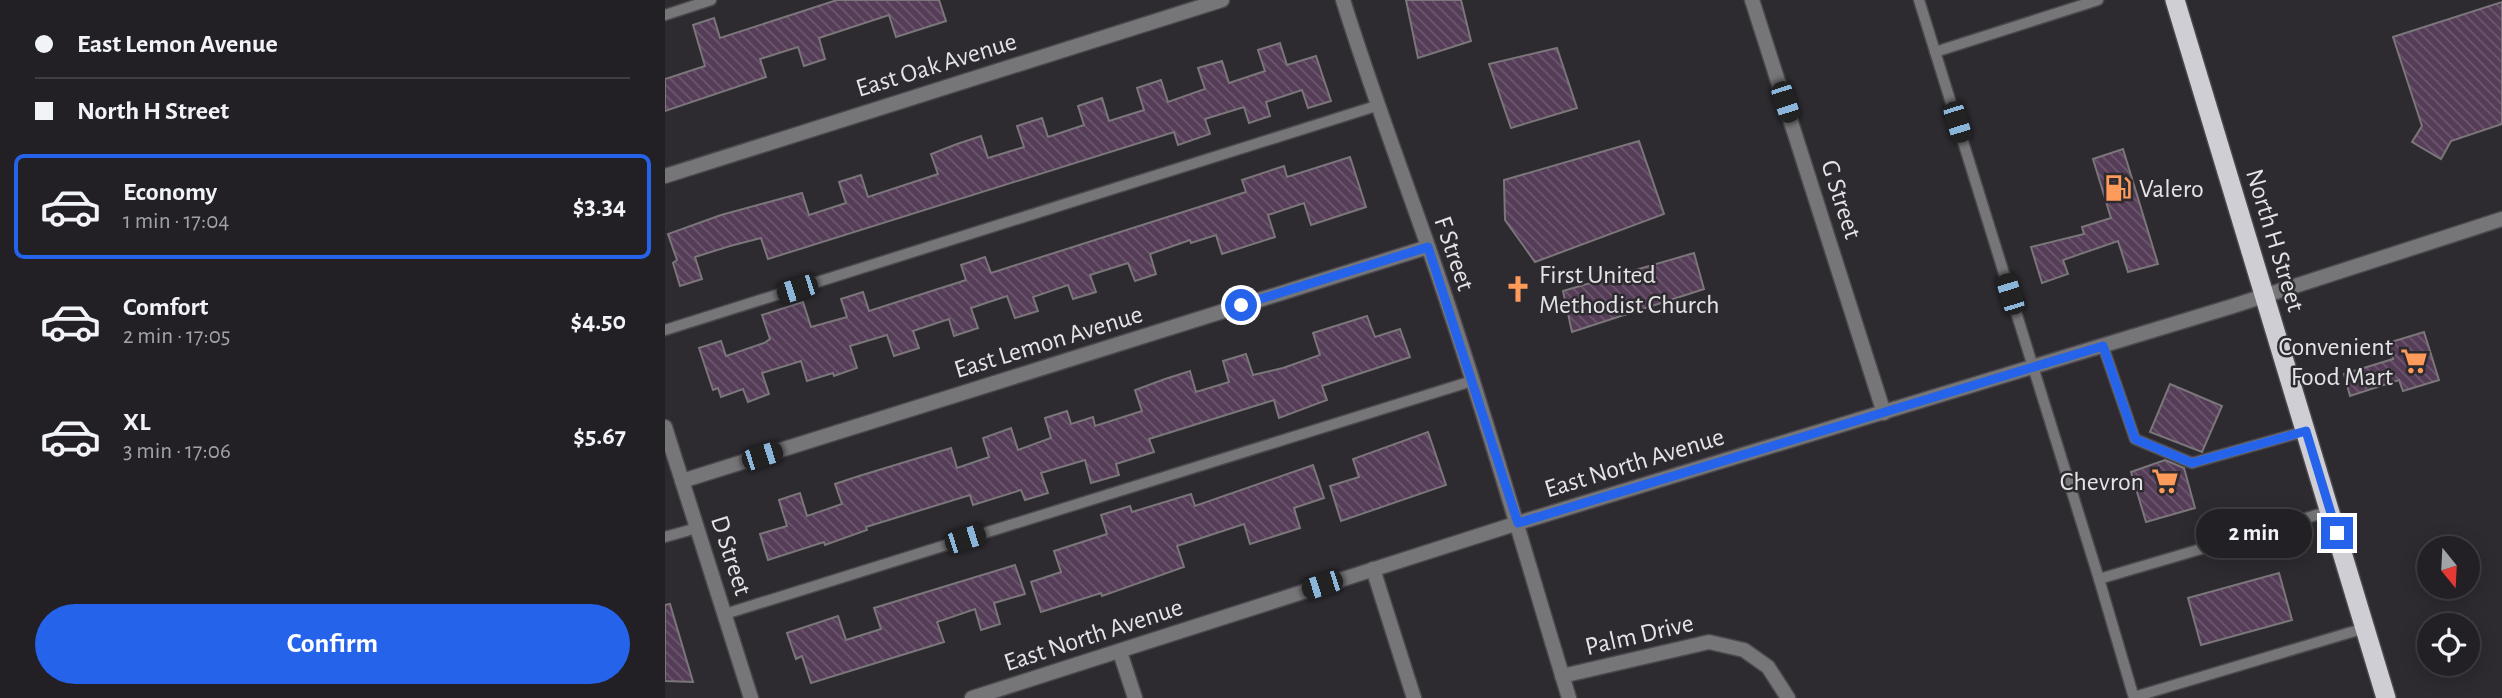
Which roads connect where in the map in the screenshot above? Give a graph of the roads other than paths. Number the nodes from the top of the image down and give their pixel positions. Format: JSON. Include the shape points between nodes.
{"nodes":[{"id":1,"x":711,"y":0,"type":"edge"},
{"id":2,"x":1222,"y":0,"type":"edge"},
{"id":3,"x":1343,"y":0,"type":"edge"},
{"id":4,"x":1752,"y":0,"type":"edge"},
{"id":5,"x":1919,"y":0,"type":"edge"},
{"id":6,"x":2098,"y":0,"type":"edge"},
{"id":7,"x":2175,"y":0,"type":"edge"},
{"id":8,"x":665,"y":15,"type":"edge"},
{"id":9,"x":1935,"y":52,"type":"junction"},
{"id":10,"x":1376,"y":106,"type":"junction"},
{"id":11,"x":665,"y":176,"type":"edge"},
{"id":12,"x":2502,"y":219,"type":"edge"},
{"id":13,"x":1428,"y":247,"type":"junction"},
{"id":14,"x":2267,"y":295,"type":"junction"},
{"id":15,"x":665,"y":330,"type":"edge"},
{"id":16,"x":2103,"y":346,"type":"junction"},
{"id":17,"x":2032,"y":368,"type":"junction"},
{"id":18,"x":1472,"y":381,"type":"junction"},
{"id":19,"x":1884,"y":413,"type":"junction"},
{"id":20,"x":665,"y":427,"type":"edge"},
{"id":21,"x":2306,"y":431,"type":"junction"},
{"id":22,"x":682,"y":481,"type":"junction"},
{"id":23,"x":2330,"y":511,"type":"junction"},
{"id":24,"x":1518,"y":523,"type":"junction"},
{"id":25,"x":697,"y":528,"type":"junction"},
{"id":26,"x":665,"y":537,"type":"edge"},
{"id":27,"x":1373,"y":569,"type":"junction"},
{"id":28,"x":2098,"y":579,"type":"junction"},
{"id":29,"x":725,"y":614,"type":"junction"},
{"id":30,"x":2365,"y":628,"type":"junction"},
{"id":31,"x":1120,"y":652,"type":"junction"},
{"id":32,"x":1562,"y":676,"type":"junction"},
{"id":33,"x":2134,"y":697,"type":"edge"},
{"id":34,"x":751,"y":698,"type":"edge"},
{"id":35,"x":972,"y":698,"type":"edge"},
{"id":36,"x":1135,"y":698,"type":"edge"},
{"id":37,"x":1414,"y":698,"type":"edge"},
{"id":38,"x":1569,"y":698,"type":"edge"},
{"id":39,"x":1788,"y":698,"type":"edge"},
{"id":40,"x":2386,"y":698,"type":"edge"}],
"edges":[{"from":1,"to":8,"type":"lane"},
{"from":2,"to":11,"type":"street","name":"East Oak Avenue"},
{"from":3,"to":10,"type":"street","name":"F Street"},
{"from":4,"to":19,"type":"street","name":"G Street"},
{"from":5,"to":9,"type":"lane"},
{"from":6,"to":9,"type":"lane"},
{"from":7,"to":14,"type":"highway","name":"North H Street"},
{"from":9,"to":17,"type":"lane"},
{"from":10,"to":13,"type":"street","name":"F Street"},
{"from":10,"to":15,"type":"lane"},
{"from":12,"to":14,"type":"street","name":"East North Avenue"},
{"from":13,"to":18,"type":"street","name":"F Street"},
{"from":13,"to":22,"type":"street","name":"East Lemon Avenue"},
{"from":14,"to":16,"type":"street","name":"East North Avenue"},
{"from":14,"to":21,"type":"highway","name":"North H Street"},
{"from":16,"to":17,"type":"street","name":"East North Avenue"},
{"from":16,"to":21,"type":"lane","via":[[2135,439],[2192,463]]},
{"from":17,"to":19,"type":"street","name":"East North Avenue"},
{"from":17,"to":28,"type":"lane"},
{"from":18,"to":24,"type":"street","name":"F Street"},
{"from":18,"to":29,"type":"lane"},
{"from":19,"to":24,"type":"street","name":"East North Avenue"},
{"from":20,"to":22,"type":"street","name":"D Street"},
{"from":21,"to":23,"type":"highway","name":"North H Street"},
{"from":22,"to":25,"type":"street","name":"D Street"},
{"from":23,"to":28,"type":"lane"},
{"from":23,"to":30,"type":"highway","name":"North H Street"},
{"from":24,"to":27,"type":"street","name":"East North Avenue"},
{"from":24,"to":32,"type":"street","name":"Palm Drive"},
{"from":25,"to":26,"type":"lane"},
{"from":25,"to":29,"type":"street","name":"D Street"},
{"from":27,"to":31,"type":"street","name":"East North Avenue"},
{"from":27,"to":37,"type":"street"},
{"from":28,"to":33,"type":"lane"},
{"from":29,"to":34,"type":"street","name":"D Street"},
{"from":30,"to":33,"type":"lane"},
{"from":30,"to":40,"type":"highway","name":"North H Street"},
{"from":31,"to":35,"type":"street","name":"East North Avenue"},
{"from":31,"to":36,"type":"street"},
{"from":32,"to":38,"type":"street","name":"Palm Drive"},
{"from":32,"to":39,"type":"street","name":"Palm Drive","via":[[1709,642],[1744,650],[1768,667]]}]}
